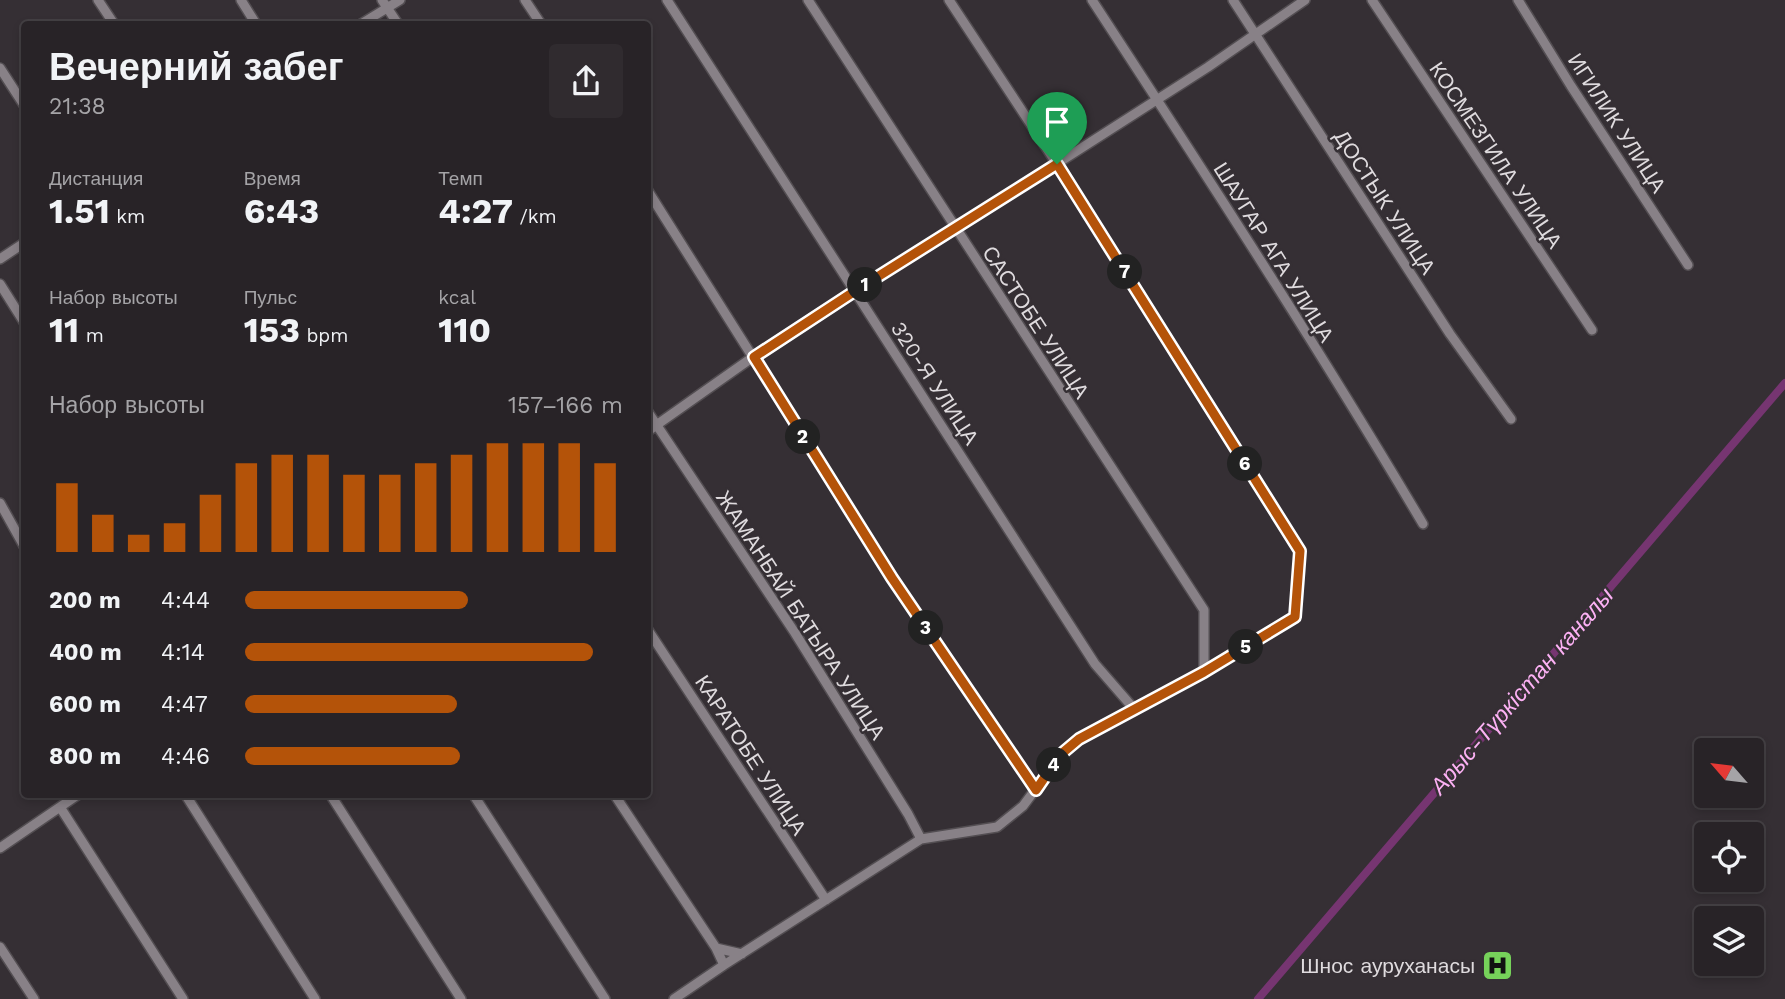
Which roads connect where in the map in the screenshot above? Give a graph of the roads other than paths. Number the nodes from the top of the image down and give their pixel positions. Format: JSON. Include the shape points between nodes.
{"nodes":[{"id":1,"x":98,"y":0,"type":"edge"},
{"id":2,"x":241,"y":0,"type":"edge"},
{"id":3,"x":400,"y":0,"type":"edge"},
{"id":4,"x":525,"y":0,"type":"edge"},
{"id":5,"x":667,"y":0,"type":"edge"},
{"id":6,"x":807,"y":0,"type":"edge"},
{"id":7,"x":949,"y":0,"type":"edge"},
{"id":8,"x":1092,"y":0,"type":"edge"},
{"id":9,"x":1233,"y":0,"type":"edge"},
{"id":10,"x":1305,"y":0,"type":"edge"},
{"id":11,"x":1372,"y":0,"type":"edge"},
{"id":12,"x":1518,"y":0,"type":"edge"},
{"id":13,"x":385,"y":4,"type":"edge"},
{"id":14,"x":112,"y":21,"type":"edge"},
{"id":15,"x":254,"y":21,"type":"edge"},
{"id":16,"x":365,"y":21,"type":"edge"},
{"id":17,"x":396,"y":21,"type":"edge"},
{"id":18,"x":539,"y":21,"type":"edge"},
{"id":19,"x":1254,"y":34,"type":"junction"},
{"id":20,"x":0,"y":68,"type":"edge"},
{"id":21,"x":1157,"y":99,"type":"junction"},
{"id":22,"x":21,"y":100,"type":"edge"},
{"id":23,"x":1057,"y":164,"type":"junction"},
{"id":24,"x":651,"y":196,"type":"edge"},
{"id":25,"x":955,"y":229,"type":"junction"},
{"id":26,"x":21,"y":245,"type":"edge"},
{"id":27,"x":0,"y":259,"type":"edge"},
{"id":28,"x":1688,"y":265,"type":"dead end"},
{"id":29,"x":0,"y":284,"type":"edge"},
{"id":30,"x":855,"y":291,"type":"junction"},
{"id":31,"x":21,"y":317,"type":"edge"},
{"id":32,"x":1592,"y":330,"type":"dead end"},
{"id":33,"x":754,"y":357,"type":"junction"},
{"id":34,"x":651,"y":417,"type":"edge"},
{"id":35,"x":1511,"y":419,"type":"dead end"},
{"id":36,"x":656,"y":425,"type":"junction"},
{"id":37,"x":651,"y":429,"type":"edge"},
{"id":38,"x":0,"y":503,"type":"edge"},
{"id":39,"x":1423,"y":524,"type":"dead end"},
{"id":40,"x":21,"y":541,"type":"edge"},
{"id":41,"x":651,"y":635,"type":"edge"},
{"id":42,"x":1204,"y":672,"type":"junction"},
{"id":43,"x":1135,"y":710,"type":"junction"},
{"id":44,"x":1036,"y":790,"type":"junction"},
{"id":45,"x":73,"y":798,"type":"edge"},
{"id":46,"x":188,"y":798,"type":"edge"},
{"id":47,"x":333,"y":798,"type":"edge"},
{"id":48,"x":476,"y":798,"type":"edge"},
{"id":49,"x":617,"y":798,"type":"edge"},
{"id":50,"x":60,"y":807,"type":"junction"},
{"id":51,"x":921,"y":839,"type":"junction"},
{"id":52,"x":0,"y":848,"type":"edge"},
{"id":53,"x":825,"y":900,"type":"junction"},
{"id":54,"x":0,"y":947,"type":"edge"},
{"id":55,"x":716,"y":948,"type":"junction"},
{"id":56,"x":742,"y":954,"type":"junction"},
{"id":57,"x":724,"y":965,"type":"junction"},
{"id":58,"x":34,"y":999,"type":"edge"},
{"id":59,"x":183,"y":999,"type":"edge"},
{"id":60,"x":315,"y":999,"type":"edge"},
{"id":61,"x":461,"y":999,"type":"edge"},
{"id":62,"x":605,"y":999,"type":"edge"},
{"id":63,"x":674,"y":999,"type":"edge"}],
"edges":[{"from":1,"to":14,"type":"street"},
{"from":2,"to":15,"type":"street"},
{"from":3,"to":13,"type":"street"},
{"from":4,"to":18,"type":"street"},
{"from":5,"to":30,"type":"street","name":"320-Я УЛИЦА"},
{"from":6,"to":25,"type":"street","name":"САСТОБЕ УЛИЦА"},
{"from":7,"to":23,"type":"street"},
{"from":8,"to":21,"type":"street","name":"ШАУГАР АГА УЛИЦА"},
{"from":9,"to":19,"type":"street","name":"ДОСТЫК УЛИЦА"},
{"from":10,"to":19,"type":"street"},
{"from":11,"to":32,"type":"street","name":"КОСМЕЗГИЛА УЛИЦА"},
{"from":12,"to":28,"type":"street","name":"ИГИЛИК УЛИЦА"},
{"from":13,"to":16,"type":"street"},
{"from":13,"to":17,"type":"street"},
{"from":19,"to":21,"type":"street"},
{"from":19,"to":35,"type":"street","name":"ДОСТЫК УЛИЦА","via":[[1450,334]]},
{"from":20,"to":22,"type":"street"},
{"from":21,"to":23,"type":"street"},
{"from":21,"to":39,"type":"street","name":"ШАУГАР АГА УЛИЦА"},
{"from":23,"to":25,"type":"street"},
{"from":23,"to":42,"type":"street","via":[[1300,551],[1295,617]]},
{"from":24,"to":33,"type":"street"},
{"from":25,"to":30,"type":"street"},
{"from":25,"to":42,"type":"street","name":"САСТОБЕ УЛИЦА","via":[[1204,610]]},
{"from":26,"to":27,"type":"street"},
{"from":29,"to":31,"type":"street"},
{"from":30,"to":33,"type":"street"},
{"from":30,"to":43,"type":"street","name":"320-Я УЛИЦА","via":[[1095,664]]},
{"from":33,"to":36,"type":"street"},
{"from":33,"to":44,"type":"street","via":[[892,578]]},
{"from":34,"to":36,"type":"street","name":"ЖАМАНБАЙ БАТЫРА УЛИЦА"},
{"from":36,"to":37,"type":"street"},
{"from":36,"to":51,"type":"street","name":"ЖАМАНБАЙ БАТЫРА УЛИЦА","via":[[795,633]]},
{"from":38,"to":40,"type":"street"},
{"from":41,"to":53,"type":"street","name":"КАРАТОБЕ УЛИЦА"},
{"from":42,"to":43,"type":"street"},
{"from":43,"to":44,"type":"street","via":[[1079,739],[1060,755]]},
{"from":44,"to":51,"type":"street","via":[[998,827]]},
{"from":45,"to":50,"type":"street"},
{"from":46,"to":60,"type":"street"},
{"from":47,"to":61,"type":"street"},
{"from":48,"to":62,"type":"street"},
{"from":49,"to":55,"type":"street"},
{"from":50,"to":52,"type":"street"},
{"from":50,"to":59,"type":"street"},
{"from":51,"to":53,"type":"street"},
{"from":53,"to":56,"type":"street"},
{"from":54,"to":58,"type":"street"},
{"from":55,"to":56,"type":"street"},
{"from":55,"to":57,"type":"street"},
{"from":56,"to":57,"type":"street"},
{"from":57,"to":63,"type":"street"}]}
